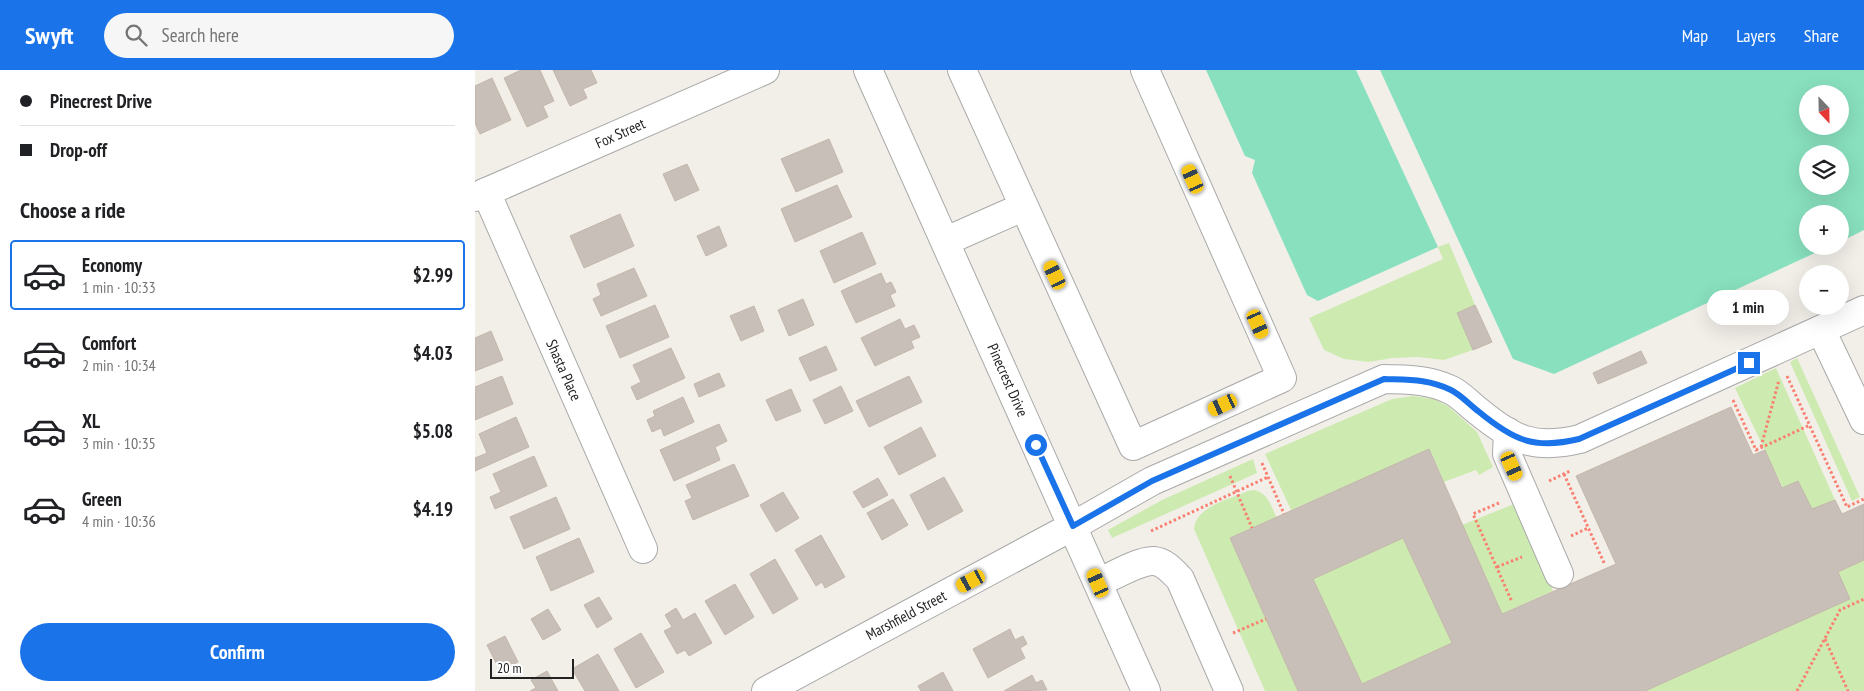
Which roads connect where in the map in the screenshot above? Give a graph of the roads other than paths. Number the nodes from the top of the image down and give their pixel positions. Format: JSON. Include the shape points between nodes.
{"nodes":[{"id":1,"x":765,"y":70,"type":"edge"},
{"id":2,"x":869,"y":70,"type":"edge"},
{"id":3,"x":961,"y":70,"type":"edge"},
{"id":4,"x":1145,"y":70,"type":"edge"},
{"id":5,"x":480,"y":194,"type":"edge"},
{"id":6,"x":1023,"y":207,"type":"junction"},
{"id":7,"x":946,"y":241,"type":"junction"},
{"id":8,"x":1864,"y":310,"type":"edge"},
{"id":9,"x":1821,"y":330,"type":"junction"},
{"id":10,"x":1864,"y":420,"type":"edge"},
{"id":11,"x":1508,"y":432,"type":"junction"},
{"id":12,"x":1073,"y":526,"type":"junction"},
{"id":13,"x":643,"y":549,"type":"dead end"},
{"id":14,"x":1559,"y":574,"type":"dead end"},
{"id":15,"x":1098,"y":583,"type":"junction"},
{"id":16,"x":766,"y":691,"type":"edge"},
{"id":17,"x":1146,"y":691,"type":"edge"},
{"id":18,"x":1229,"y":691,"type":"edge"}],
"edges":[{"from":1,"to":5,"type":"street","name":"Fox Street"},
{"from":2,"to":7,"type":"street","name":"Pinecrest Drive"},
{"from":3,"to":6,"type":"street"},
{"from":4,"to":6,"type":"street","via":[[1282,378],[1133,446]]},
{"from":5,"to":13,"type":"street","name":"Shasta Place"},
{"from":6,"to":7,"type":"street"},
{"from":7,"to":12,"type":"street","name":"Pinecrest Drive"},
{"from":8,"to":9,"type":"street","name":"Marshfield Street"},
{"from":9,"to":10,"type":"street"},
{"from":9,"to":11,"type":"street","name":"Marshfield Street","via":[[1579,439],[1551,444],[1534,443]]},
{"from":11,"to":12,"type":"street","name":"Marshfield Street","via":[[1453,390],[1422,380],[1384,379],[1152,481]]},
{"from":11,"to":14,"type":"street","via":[[1507,454]]},
{"from":12,"to":15,"type":"street","name":"Pinecrest Drive"},
{"from":12,"to":16,"type":"street","name":"Marshfield Street"},
{"from":15,"to":17,"type":"street","name":"Pinecrest Drive"},
{"from":15,"to":18,"type":"street","via":[[1144,562],[1155,561],[1170,568],[1180,579]]}]}
